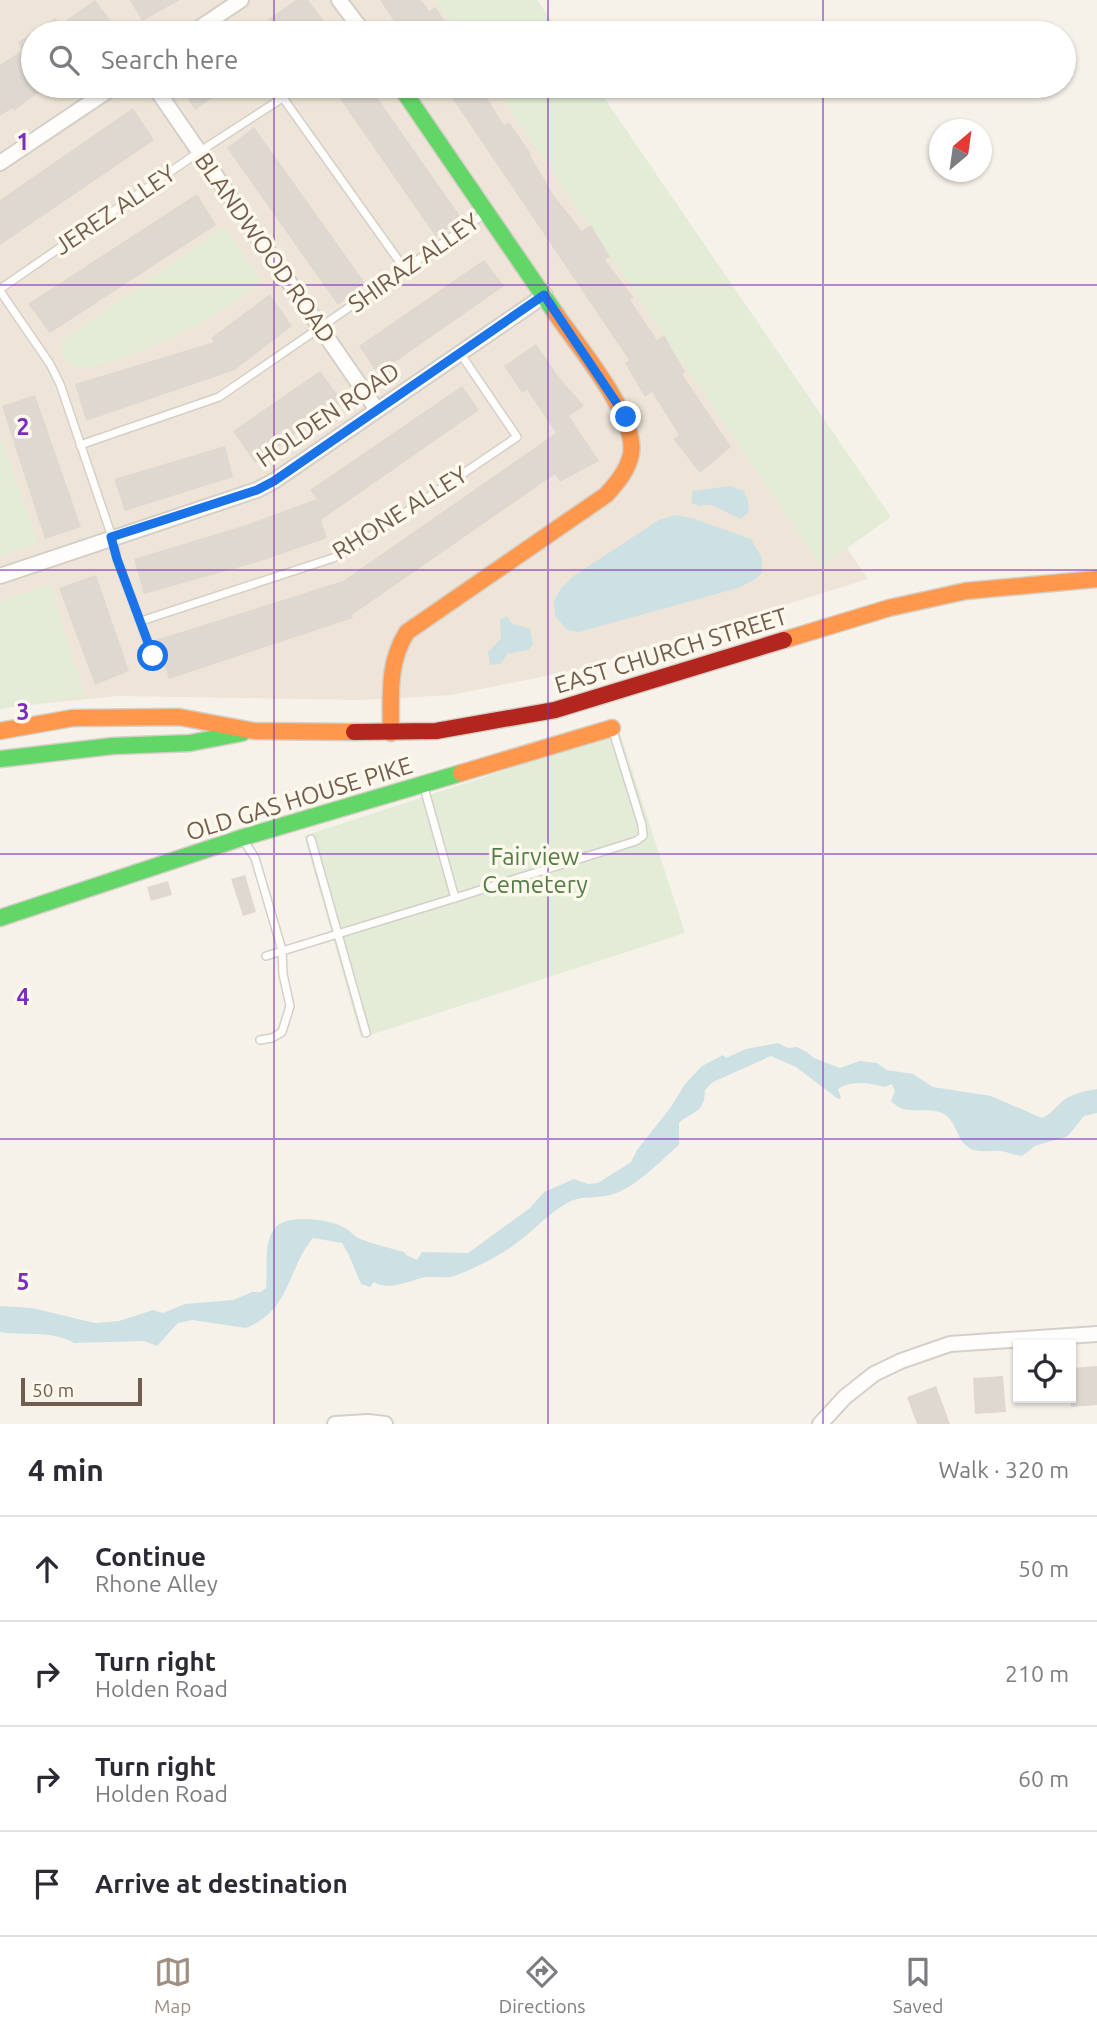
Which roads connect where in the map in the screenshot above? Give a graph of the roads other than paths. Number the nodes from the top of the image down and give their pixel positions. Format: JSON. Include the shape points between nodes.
{"nodes":[{"id":1,"x":241,"y":0,"type":"edge"},
{"id":2,"x":339,"y":0,"type":"edge"},
{"id":3,"x":210,"y":21,"type":"edge"},
{"id":4,"x":355,"y":21,"type":"edge"},
{"id":5,"x":97,"y":98,"type":"edge"},
{"id":6,"x":162,"y":98,"type":"edge"},
{"id":7,"x":283,"y":98,"type":"joint"},
{"id":8,"x":408,"y":98,"type":"edge"},
{"id":9,"x":199,"y":152,"type":"junction"},
{"id":10,"x":0,"y":163,"type":"edge"},
{"id":11,"x":488,"y":212,"type":"junction"},
{"id":12,"x":404,"y":268,"type":"junction"},
{"id":13,"x":0,"y":290,"type":"edge"},
{"id":14,"x":544,"y":295,"type":"junction"},
{"id":15,"x":320,"y":327,"type":"junction"},
{"id":16,"x":460,"y":353,"type":"junction"},
{"id":17,"x":377,"y":410,"type":"junction"},
{"id":18,"x":80,"y":445,"type":"junction"},
{"id":19,"x":111,"y":537,"type":"junction"},
{"id":20,"x":0,"y":576,"type":"edge"},
{"id":21,"x":1097,"y":579,"type":"edge"},
{"id":22,"x":141,"y":621,"type":"junction"},
{"id":23,"x":153,"y":656,"type":"dead end"},
{"id":24,"x":612,"y":727,"type":"joint"},
{"id":25,"x":0,"y":731,"type":"edge"},
{"id":26,"x":254,"y":731,"type":"junction"},
{"id":27,"x":391,"y":733,"type":"junction"},
{"id":28,"x":0,"y":759,"type":"edge"},
{"id":29,"x":423,"y":784,"type":"junction"},
{"id":30,"x":241,"y":838,"type":"junction"},
{"id":31,"x":311,"y":839,"type":"dead end"},
{"id":32,"x":455,"y":898,"type":"junction"},
{"id":33,"x":0,"y":918,"type":"edge"},
{"id":34,"x":338,"y":933,"type":"junction"},
{"id":35,"x":282,"y":950,"type":"junction"},
{"id":36,"x":266,"y":956,"type":"dead end"},
{"id":37,"x":366,"y":1033,"type":"dead end"},
{"id":38,"x":260,"y":1040,"type":"dead end"},
{"id":39,"x":1097,"y":1334,"type":"edge"},
{"id":40,"x":368,"y":1423,"type":"edge"},
{"id":41,"x":335,"y":1424,"type":"edge"},
{"id":42,"x":384,"y":1424,"type":"edge"},
{"id":43,"x":820,"y":1424,"type":"edge"}],
"edges":[{"from":1,"to":3,"type":"street"},
{"from":2,"to":4,"type":"street"},
{"from":5,"to":10,"type":"street"},
{"from":6,"to":9,"type":"street","name":"BLANDWOOD ROAD"},
{"from":7,"to":9,"type":"lane","name":"JEREZ ALLEY"},
{"from":7,"to":12,"type":"lane"},
{"from":8,"to":11,"type":"street"},
{"from":9,"to":13,"type":"lane","name":"JEREZ ALLEY"},
{"from":9,"to":15,"type":"street","name":"BLANDWOOD ROAD"},
{"from":11,"to":12,"type":"lane","name":"SHIRAZ ALLEY"},
{"from":11,"to":14,"type":"street"},
{"from":12,"to":15,"type":"lane","name":"SHIRAZ ALLEY"},
{"from":13,"to":18,"type":"lane","via":[[50,364]]},
{"from":14,"to":16,"type":"street","name":"HOLDEN ROAD"},
{"from":14,"to":27,"type":"street","via":[[626,417],[632,449],[629,468],[606,495],[407,632],[393,658]]},
{"from":15,"to":17,"type":"street","name":"BLANDWOOD ROAD"},
{"from":15,"to":18,"type":"lane","name":"SHIRAZ ALLEY","via":[[219,397]]},
{"from":16,"to":17,"type":"street","name":"HOLDEN ROAD"},
{"from":16,"to":22,"type":"lane","name":"RHONE ALLEY","via":[[517,437],[333,558]]},
{"from":17,"to":19,"type":"street","name":"HOLDEN ROAD","via":[[257,490]]},
{"from":18,"to":19,"type":"lane"},
{"from":19,"to":20,"type":"street","name":"HOLDEN ROAD"},
{"from":19,"to":22,"type":"lane"},
{"from":21,"to":27,"type":"street","name":"EAST CHURCH STREET","via":[[966,591],[848,620],[555,710],[461,728]]},
{"from":22,"to":23,"type":"lane"},
{"from":24,"to":29,"type":"street","name":"OLD GAS HOUSE PIKE"},
{"from":24,"to":32,"type":"lane","via":[[643,836]]},
{"from":25,"to":26,"type":"street","name":"EAST CHURCH STREET","via":[[73,718],[179,717]]},
{"from":26,"to":27,"type":"street","name":"EAST CHURCH STREET"},
{"from":26,"to":28,"type":"street","name":"EAST CHURCH STREET","via":[[190,743]]},
{"from":29,"to":30,"type":"street","name":"OLD GAS HOUSE PIKE"},
{"from":29,"to":32,"type":"lane"},
{"from":30,"to":33,"type":"street","name":"OLD GAS HOUSE PIKE"},
{"from":30,"to":35,"type":"lane","via":[[255,858]]},
{"from":31,"to":34,"type":"lane"},
{"from":32,"to":34,"type":"lane"},
{"from":34,"to":35,"type":"lane"},
{"from":34,"to":37,"type":"lane"},
{"from":35,"to":36,"type":"lane"},
{"from":35,"to":38,"type":"lane","via":[[290,1006],[287,1020],[282,1032]]},
{"from":39,"to":43,"type":"street","via":[[950,1344],[874,1374]]},
{"from":40,"to":41,"type":"street"},
{"from":40,"to":42,"type":"street"}]}
